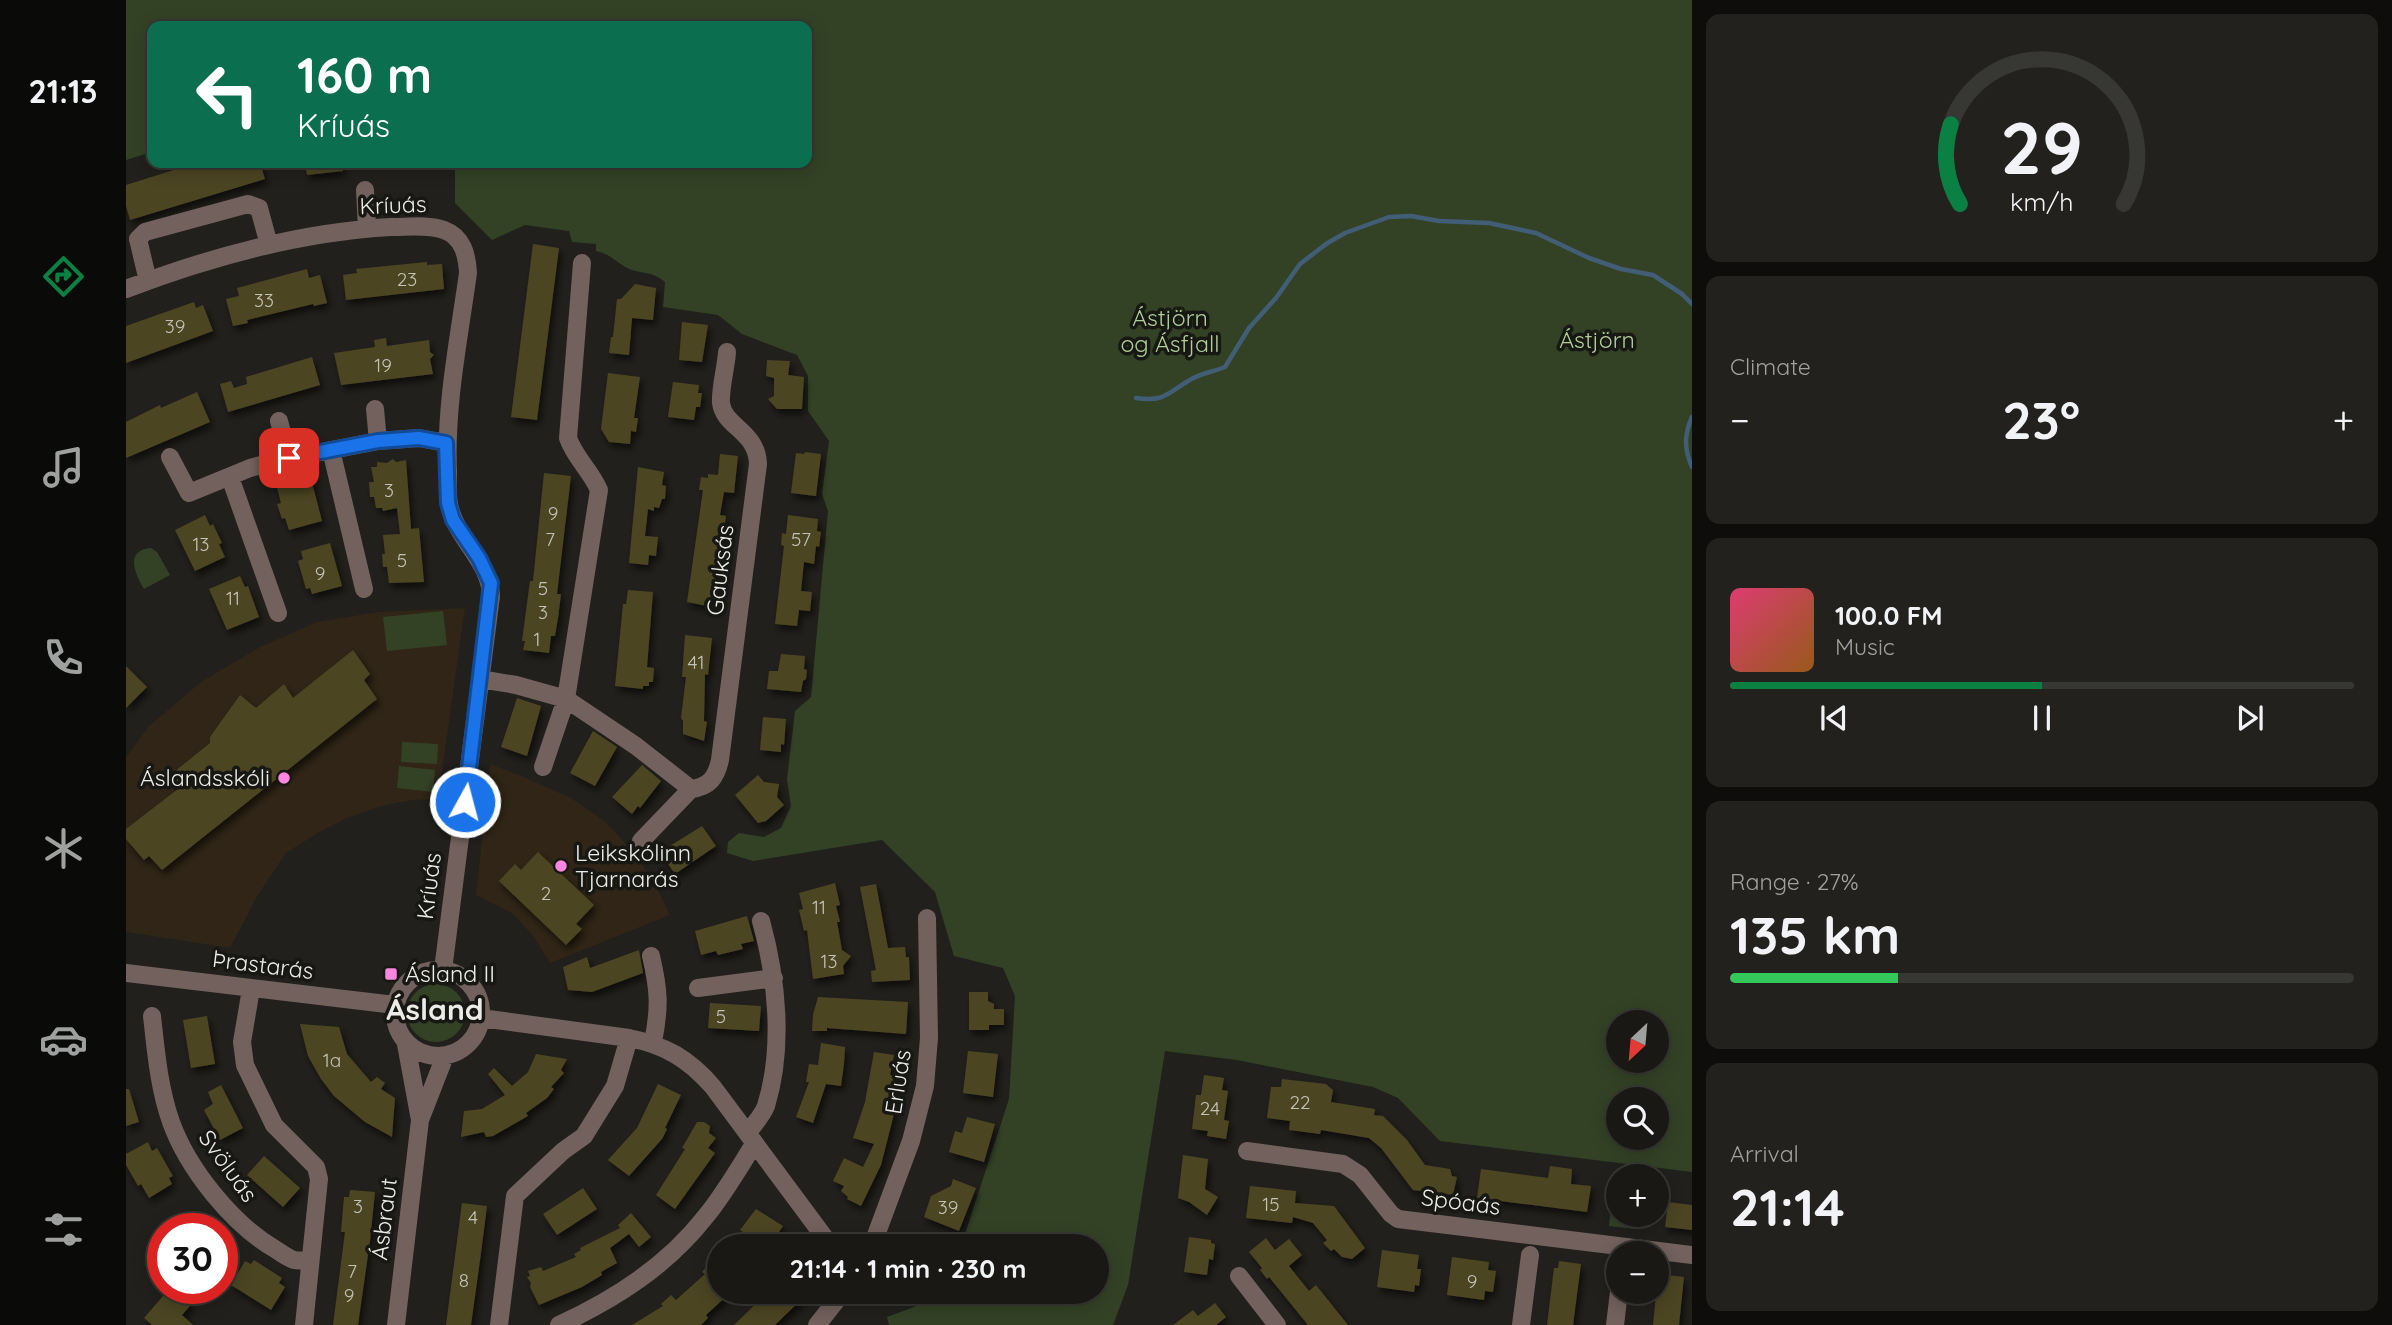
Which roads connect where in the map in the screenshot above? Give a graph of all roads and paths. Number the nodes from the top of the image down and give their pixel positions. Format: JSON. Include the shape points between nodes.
{"nodes":[{"id":1,"x":365,"y":190,"type":"dead end"},
{"id":2,"x":367,"y":229,"type":"junction"},
{"id":3,"x":269,"y":245,"type":"junction"},
{"id":4,"x":582,"y":262,"type":"dead end"},
{"id":5,"x":148,"y":281,"type":"junction"},
{"id":6,"x":126,"y":289,"type":"edge"},
{"id":7,"x":727,"y":352,"type":"dead end"},
{"id":8,"x":375,"y":409,"type":"dead end"},
{"id":9,"x":279,"y":421,"type":"dead end"},
{"id":10,"x":378,"y":441,"type":"junction"},
{"id":11,"x":446,"y":443,"type":"junction"},
{"id":12,"x":331,"y":450,"type":"junction"},
{"id":13,"x":170,"y":457,"type":"dead end"},
{"id":14,"x":289,"y":458,"type":"junction"},
{"id":15,"x":230,"y":477,"type":"junction"},
{"id":16,"x":363,"y":589,"type":"dead end"},
{"id":17,"x":278,"y":613,"type":"dead end"},
{"id":18,"x":480,"y":679,"type":"junction"},
{"id":19,"x":566,"y":699,"type":"junction"},
{"id":20,"x":542,"y":767,"type":"dead end"},
{"id":21,"x":691,"y":789,"type":"junction"},
{"id":22,"x":641,"y":841,"type":"dead end"},
{"id":23,"x":928,"y":918,"type":"dead end"},
{"id":24,"x":761,"y":921,"type":"dead end"},
{"id":25,"x":652,"y":956,"type":"dead end"},
{"id":26,"x":443,"y":970,"type":"junction"},
{"id":27,"x":126,"y":973,"type":"edge"},
{"id":28,"x":774,"y":978,"type":"junction"},
{"id":29,"x":698,"y":988,"type":"dead end"},
{"id":30,"x":251,"y":989,"type":"junction"},
{"id":31,"x":395,"y":1004,"type":"junction"},
{"id":32,"x":152,"y":1016,"type":"dead end"},
{"id":33,"x":481,"y":1018,"type":"junction"},
{"id":34,"x":629,"y":1038,"type":"junction"},
{"id":35,"x":653,"y":1042,"type":"junction"},
{"id":36,"x":407,"y":1044,"type":"junction"},
{"id":37,"x":446,"y":1056,"type":"junction"},
{"id":38,"x":421,"y":1119,"type":"junction"},
{"id":39,"x":751,"y":1138,"type":"junction"},
{"id":40,"x":1247,"y":1151,"type":"dead end"},
{"id":41,"x":822,"y":1234,"type":"edge"},
{"id":42,"x":877,"y":1234,"type":"edge"},
{"id":43,"x":1606,"y":1248,"type":"edge"},
{"id":44,"x":1669,"y":1253,"type":"edge"},
{"id":45,"x":1530,"y":1255,"type":"dead end"},
{"id":46,"x":1692,"y":1255,"type":"edge"},
{"id":47,"x":310,"y":1260,"type":"junction"},
{"id":48,"x":1238,"y":1276,"type":"dead end"},
{"id":49,"x":834,"y":1304,"type":"edge"},
{"id":50,"x":1618,"y":1304,"type":"edge"},
{"id":51,"x":304,"y":1325,"type":"edge"},
{"id":52,"x":396,"y":1325,"type":"edge"},
{"id":53,"x":499,"y":1325,"type":"edge"},
{"id":54,"x":559,"y":1325,"type":"edge"},
{"id":55,"x":817,"y":1325,"type":"edge"},
{"id":56,"x":1278,"y":1325,"type":"edge"},
{"id":57,"x":1521,"y":1325,"type":"edge"},
{"id":58,"x":1615,"y":1325,"type":"edge"}],
"edges":[{"from":1,"to":2,"type":"street"},
{"from":2,"to":3,"type":"street","name":"Kríuás"},
{"from":2,"to":11,"type":"street","name":"Kríuás","via":[[442,229],[462,244],[467,256]]},
{"from":3,"to":5,"type":"street","name":"Kríuás"},
{"from":3,"to":5,"type":"street","via":[[259,208],[248,204],[145,232],[138,239]]},
{"from":4,"to":19,"type":"street","via":[[568,438],[599,490]]},
{"from":5,"to":6,"type":"street","name":"Kríuás"},
{"from":7,"to":21,"type":"street","name":"Gauksás","via":[[721,403],[752,441],[758,464],[718,772],[703,788]]},
{"from":8,"to":10,"type":"street"},
{"from":9,"to":14,"type":"street"},
{"from":10,"to":11,"type":"street","via":[[419,438]]},
{"from":10,"to":12,"type":"street"},
{"from":11,"to":18,"type":"street","name":"Kríuás","via":[[453,520],[491,583]]},
{"from":12,"to":14,"type":"street"},
{"from":12,"to":16,"type":"street"},
{"from":13,"to":15,"type":"street","via":[[189,493]]},
{"from":14,"to":15,"type":"street"},
{"from":15,"to":17,"type":"street"},
{"from":18,"to":19,"type":"street"},
{"from":18,"to":26,"type":"street","name":"Kríuás"},
{"from":19,"to":20,"type":"street"},
{"from":19,"to":21,"type":"street"},
{"from":21,"to":22,"type":"street","name":"Gauksás"},
{"from":23,"to":42,"type":"street","name":"Erluás","via":[[925,1086],[908,1151]]},
{"from":24,"to":28,"type":"street"},
{"from":25,"to":35,"type":"street","via":[[659,1010]]},
{"from":26,"to":31,"type":"street","via":[[418,974],[401,988]]},
{"from":26,"to":33,"type":"street","via":[[468,981],[481,1005]]},
{"from":27,"to":30,"type":"street","name":"Þrastarás"},
{"from":28,"to":29,"type":"street"},
{"from":28,"to":39,"type":"street","via":[[773,1065],[765,1108]]},
{"from":30,"to":31,"type":"street","name":"Þrastarás"},
{"from":30,"to":47,"type":"street","via":[[242,1042],[245,1065],[274,1125],[316,1167],[318,1176]]},
{"from":31,"to":36,"type":"street","via":[[396,1026]]},
{"from":32,"to":47,"type":"street","name":"Svöluás","via":[[163,1094],[182,1150],[240,1223],[293,1260]]},
{"from":33,"to":34,"type":"street"},
{"from":33,"to":37,"type":"street","via":[[469,1043]]},
{"from":34,"to":35,"type":"street"},
{"from":34,"to":53,"type":"street","via":[[615,1086],[584,1136],[515,1196]]},
{"from":35,"to":39,"type":"street","via":[[699,1070]]},
{"from":36,"to":37,"type":"street","via":[[418,1052]]},
{"from":36,"to":38,"type":"street","name":"Ásbraut"},
{"from":37,"to":38,"type":"street","name":"Ásbraut"},
{"from":38,"to":52,"type":"street","name":"Ásbraut"},
{"from":39,"to":41,"type":"street"},
{"from":39,"to":54,"type":"street","via":[[706,1217],[660,1264],[610,1299]]},
{"from":40,"to":43,"type":"street","name":"Spóaás","via":[[1343,1164],[1360,1175],[1398,1219]]},
{"from":44,"to":46,"type":"street","name":"Spóaás"},
{"from":45,"to":57,"type":"street"},
{"from":47,"to":51,"type":"street"},
{"from":48,"to":56,"type":"street"},
{"from":49,"to":55,"type":"street"},
{"from":50,"to":58,"type":"street"}]}
